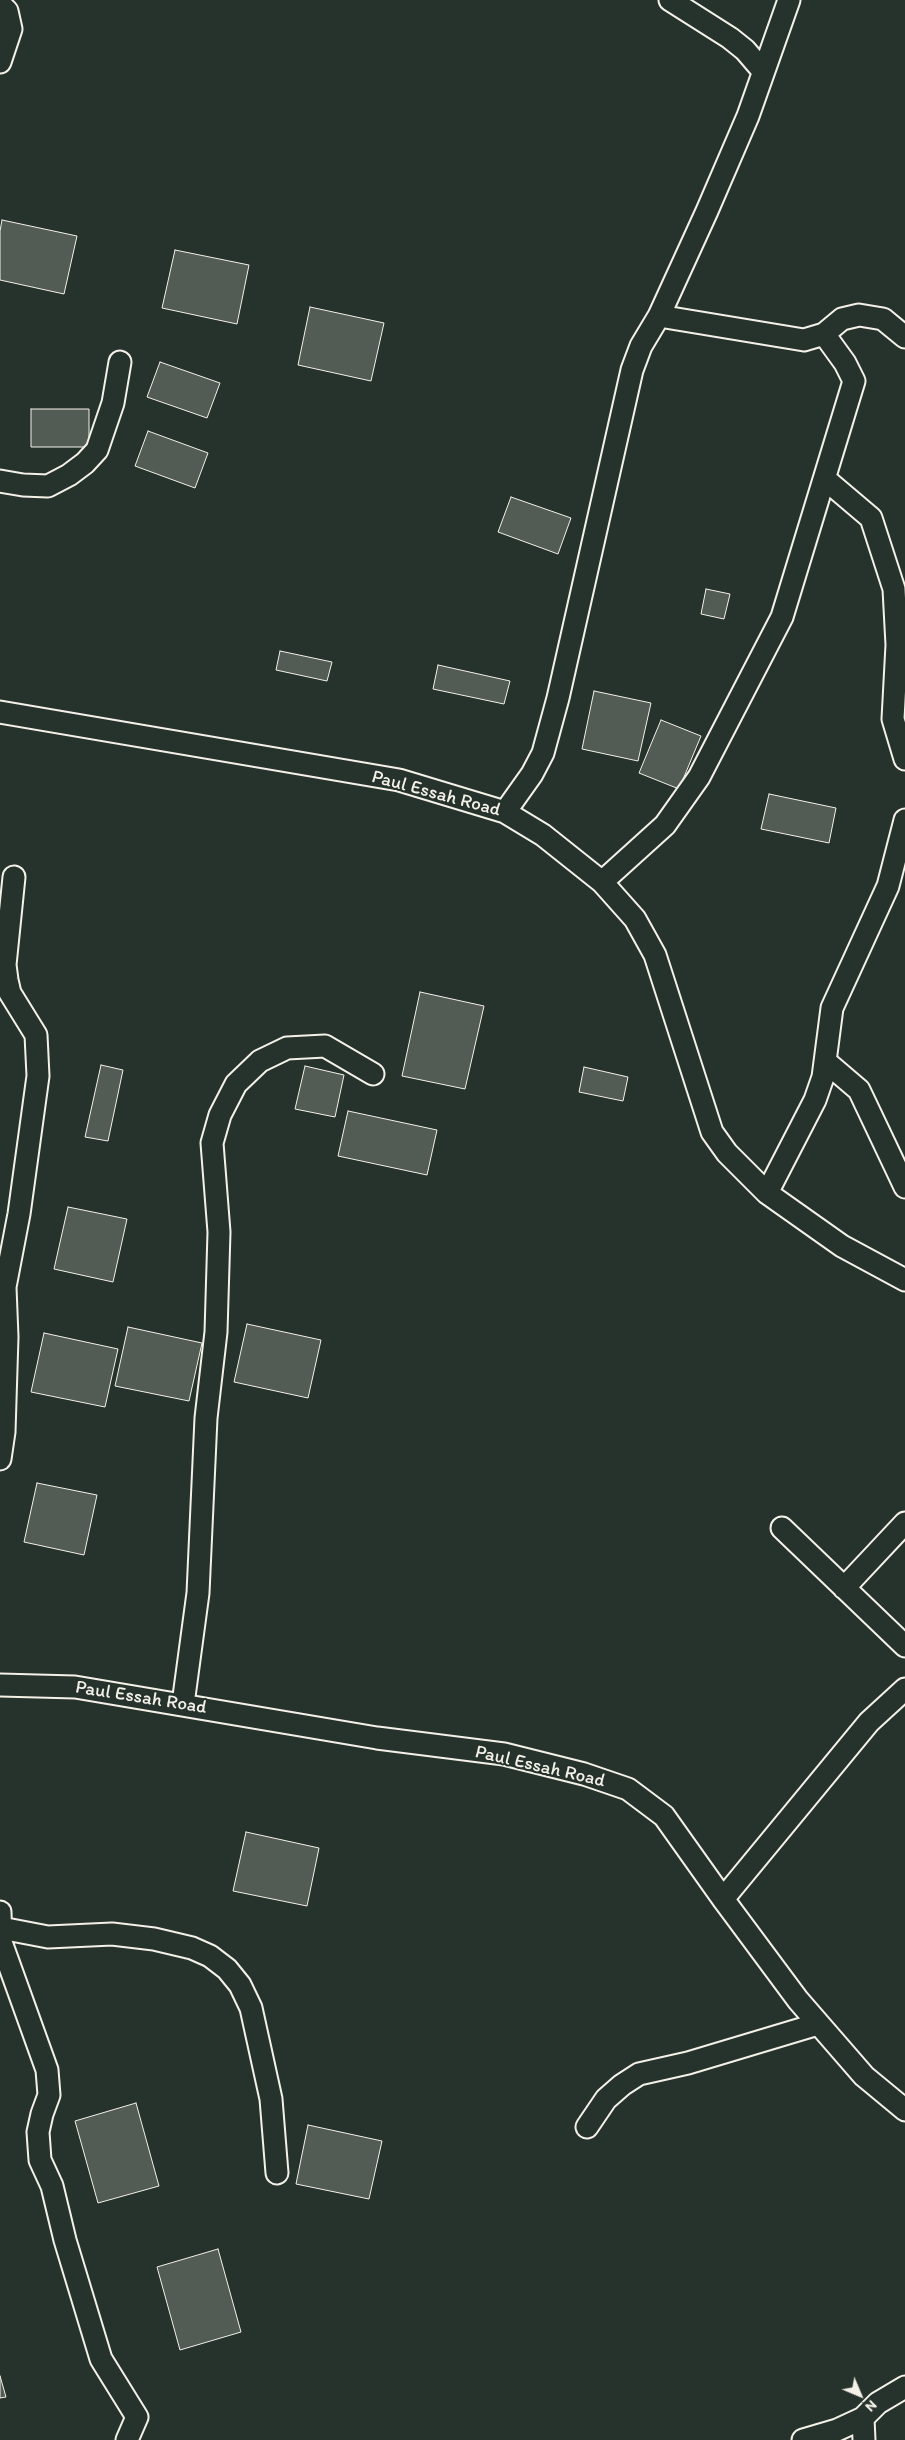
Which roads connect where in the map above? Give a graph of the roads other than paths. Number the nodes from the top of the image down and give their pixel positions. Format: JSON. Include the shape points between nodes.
{"nodes":[{"id":1,"x":670,"y":0,"type":"edge"},
{"id":2,"x":789,"y":0,"type":"edge"},
{"id":3,"x":0,"y":4,"type":"edge"},
{"id":4,"x":0,"y":62,"type":"edge"},
{"id":5,"x":763,"y":71,"type":"junction"},
{"id":6,"x":659,"y":316,"type":"junction"},
{"id":7,"x":824,"y":334,"type":"junction"},
{"id":8,"x":905,"y":337,"type":"edge"},
{"id":9,"x":120,"y":362,"type":"dead end"},
{"id":10,"x":825,"y":479,"type":"junction"},
{"id":11,"x":0,"y":481,"type":"edge"},
{"id":12,"x":0,"y":712,"type":"edge"},
{"id":13,"x":905,"y":758,"type":"edge"},
{"id":14,"x":505,"y":812,"type":"junction"},
{"id":15,"x":905,"y":820,"type":"edge"},
{"id":16,"x":14,"y":877,"type":"dead end"},
{"id":17,"x":602,"y":882,"type":"junction"},
{"id":18,"x":4,"y":938,"type":"edge"},
{"id":19,"x":825,"y":1061,"type":"junction"},
{"id":20,"x":373,"y":1074,"type":"dead end"},
{"id":21,"x":905,"y":1187,"type":"edge"},
{"id":22,"x":767,"y":1193,"type":"junction"},
{"id":23,"x":7,"y":1231,"type":"edge"},
{"id":24,"x":905,"y":1280,"type":"edge"},
{"id":25,"x":2,"y":1431,"type":"edge"},
{"id":26,"x":0,"y":1459,"type":"edge"},
{"id":27,"x":905,"y":1523,"type":"edge"},
{"id":28,"x":782,"y":1528,"type":"dead end"},
{"id":29,"x":844,"y":1588,"type":"junction"},
{"id":30,"x":905,"y":1646,"type":"edge"},
{"id":31,"x":0,"y":1685,"type":"edge"},
{"id":32,"x":905,"y":1689,"type":"edge"},
{"id":33,"x":183,"y":1704,"type":"junction"},
{"id":34,"x":722,"y":1900,"type":"junction"},
{"id":35,"x":0,"y":1920,"type":"edge"},
{"id":36,"x":818,"y":2024,"type":"junction"},
{"id":37,"x":905,"y":2110,"type":"edge"},
{"id":38,"x":588,"y":2127,"type":"dead end"},
{"id":39,"x":277,"y":2173,"type":"dead end"},
{"id":40,"x":905,"y":2387,"type":"edge"},
{"id":41,"x":863,"y":2418,"type":"junction"},
{"id":42,"x":127,"y":2440,"type":"edge"},
{"id":43,"x":803,"y":2440,"type":"edge"},
{"id":44,"x":864,"y":2440,"type":"edge"}],
"edges":[{"from":1,"to":5,"type":"street","via":[[737,44]]},
{"from":2,"to":5,"type":"street"},
{"from":3,"to":4,"type":"street","via":[[7,11],[11,29]]},
{"from":5,"to":6,"type":"street","via":[[748,116]]},
{"from":6,"to":7,"type":"street","via":[[804,340]]},
{"from":6,"to":14,"type":"street","via":[[641,346],[632,370],[543,753]]},
{"from":7,"to":8,"type":"street","via":[[842,320],[859,315],[882,319]]},
{"from":7,"to":10,"type":"street","via":[[854,381]]},
{"from":9,"to":11,"type":"street","via":[[113,403],[97,450],[85,463],[48,486]]},
{"from":10,"to":13,"type":"street","via":[[872,518],[894,589],[897,645],[893,719]]},
{"from":10,"to":17,"type":"street","via":[[782,617],[699,777],[665,825]]},
{"from":12,"to":14,"type":"street","name":"Paul Essah Road","via":[[399,780]]},
{"from":14,"to":17,"type":"street","name":"Paul Essah Road","via":[[543,835]]},
{"from":15,"to":19,"type":"street","via":[[888,886],[835,1002]]},
{"from":16,"to":18,"type":"street"},
{"from":17,"to":22,"type":"street","name":"Paul Essah Road","via":[[635,919],[655,955],[712,1132],[727,1153]]},
{"from":18,"to":23,"type":"street","via":[[10,992],[36,1035],[38,1050],[38,1076],[19,1214]]},
{"from":19,"to":21,"type":"street","via":[[859,1090]]},
{"from":19,"to":22,"type":"street","via":[[815,1100]]},
{"from":20,"to":33,"type":"street","via":[[325,1046],[287,1048],[260,1061],[236,1084],[220,1115],[212,1143],[219,1232],[216,1332],[206,1418],[198,1593]]},
{"from":22,"to":24,"type":"street","name":"Paul Essah Road","via":[[842,1246]]},
{"from":23,"to":25,"type":"street","via":[[7,1337]]},
{"from":25,"to":26,"type":"street"},
{"from":27,"to":29,"type":"street"},
{"from":28,"to":29,"type":"street"},
{"from":29,"to":30,"type":"street"},
{"from":31,"to":33,"type":"street","name":"Paul Essah Road","via":[[75,1686]]},
{"from":32,"to":34,"type":"street","via":[[869,1722]]},
{"from":33,"to":34,"type":"street","name":"Paul Essah Road","via":[[376,1738],[504,1754],[628,1789],[664,1816]]},
{"from":34,"to":36,"type":"street","name":"Paul Essah Road"},
{"from":35,"to":39,"type":"street","via":[[48,1937],[112,1934],[154,1939],[192,1948],[227,1969],[251,2008],[271,2099]]},
{"from":35,"to":42,"type":"street","via":[[1,1942],[47,2070],[49,2095],[38,2132],[40,2160],[52,2186],[101,2359],[137,2417]]},
{"from":36,"to":37,"type":"street","name":"Paul Essah Road","via":[[864,2076]]},
{"from":36,"to":38,"type":"street","via":[[688,2063],[639,2074],[606,2099]]},
{"from":40,"to":41,"type":"street","via":[[878,2403]]},
{"from":41,"to":43,"type":"street"},
{"from":41,"to":44,"type":"street"}]}
